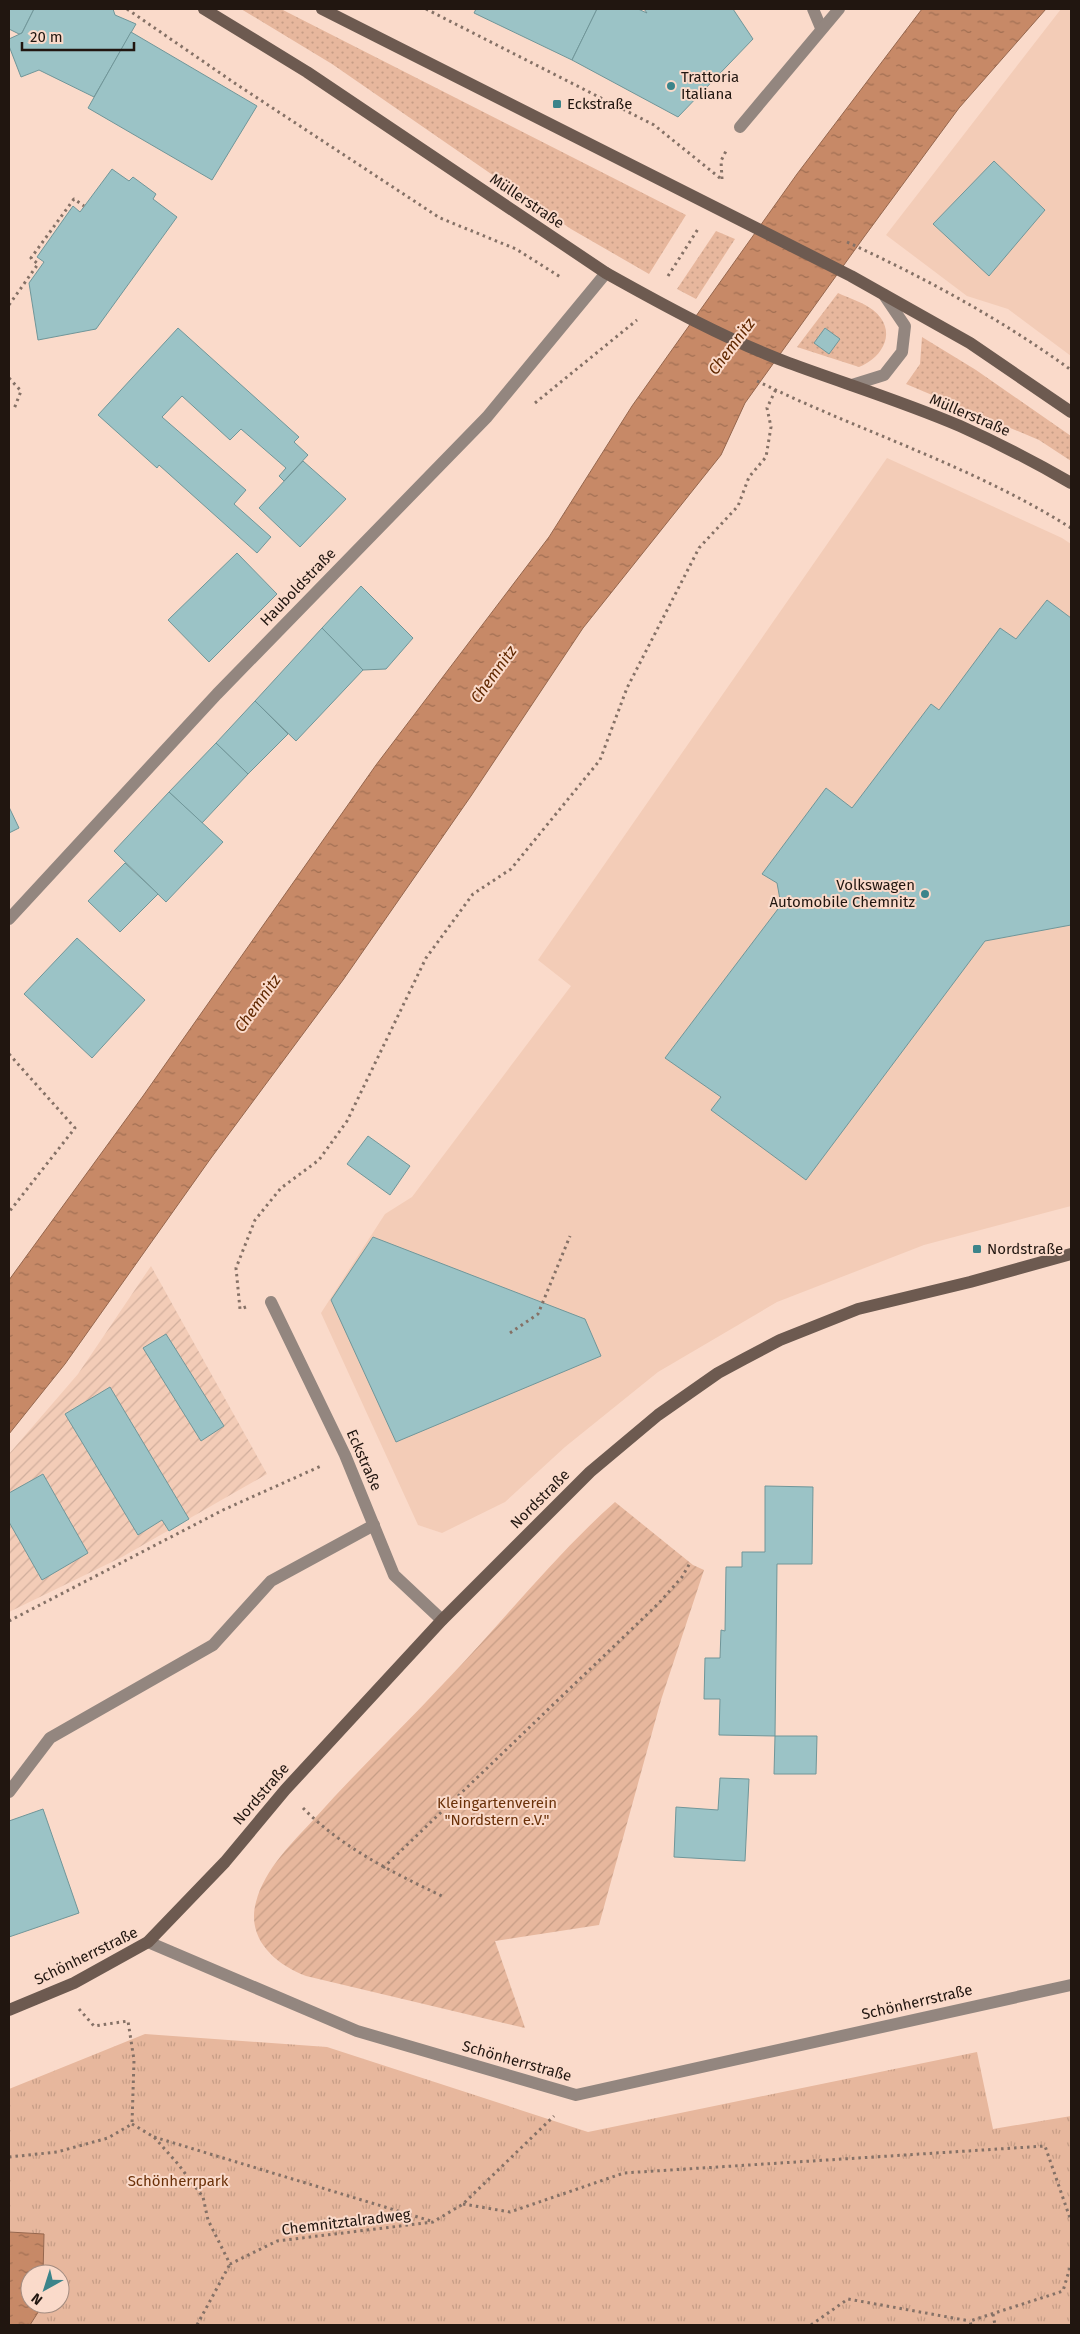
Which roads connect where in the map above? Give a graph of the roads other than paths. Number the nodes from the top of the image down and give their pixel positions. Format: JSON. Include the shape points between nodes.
{"nodes":[{"id":1,"x":204,"y":9,"type":"edge"},
{"id":2,"x":322,"y":9,"type":"edge"},
{"id":3,"x":813,"y":9,"type":"edge"},
{"id":4,"x":839,"y":9,"type":"edge"},
{"id":5,"x":821,"y":28,"type":"junction"},
{"id":6,"x":740,"y":127,"type":"road end"},
{"id":7,"x":606,"y":273,"type":"junction"},
{"id":8,"x":884,"y":295,"type":"junction"},
{"id":9,"x":852,"y":385,"type":"junction"},
{"id":10,"x":1071,"y":412,"type":"edge"},
{"id":11,"x":1071,"y":482,"type":"edge"},
{"id":12,"x":9,"y":919,"type":"edge"},
{"id":13,"x":1071,"y":1254,"type":"edge"},
{"id":14,"x":271,"y":1302,"type":"road end"},
{"id":15,"x":374,"y":1525,"type":"junction"},
{"id":16,"x":442,"y":1620,"type":"junction"},
{"id":17,"x":9,"y":1792,"type":"edge"},
{"id":18,"x":148,"y":1942,"type":"junction"},
{"id":19,"x":1071,"y":1984,"type":"edge"},
{"id":20,"x":9,"y":2010,"type":"edge"}],
"edges":[{"from":1,"to":7,"type":"main road","name":"Müllerstraße","via":[[307,72]]},
{"from":2,"to":8,"type":"main road"},
{"from":3,"to":5,"type":"street"},
{"from":4,"to":5,"type":"street"},
{"from":5,"to":6,"type":"street"},
{"from":7,"to":9,"type":"main road","name":"Müllerstraße","via":[[683,315],[788,362]]},
{"from":7,"to":12,"type":"street","name":"Hauboldstraße","via":[[486,417],[218,694]]},
{"from":8,"to":9,"type":"street","via":[[905,326],[902,352],[884,375]]},
{"from":8,"to":10,"type":"main road","via":[[970,343]]},
{"from":9,"to":11,"type":"main road","name":"Müllerstraße","via":[[959,426]]},
{"from":13,"to":16,"type":"main road","name":"Nordstraße","via":[[858,1309],[780,1340],[718,1373],[658,1415],[590,1472]]},
{"from":14,"to":15,"type":"street","name":"Eckstraße","via":[[345,1455]]},
{"from":15,"to":16,"type":"street","name":"Eckstraße","via":[[394,1575]]},
{"from":15,"to":17,"type":"street","via":[[271,1581],[213,1645],[50,1738]]},
{"from":16,"to":18,"type":"main road","name":"Nordstraße","via":[[286,1790],[225,1862]]},
{"from":18,"to":19,"type":"street","name":"Schönherrstraße","via":[[357,2031],[576,2095]]},
{"from":18,"to":20,"type":"main road","name":"Schönherrstraße","via":[[60,1989]]}]}
